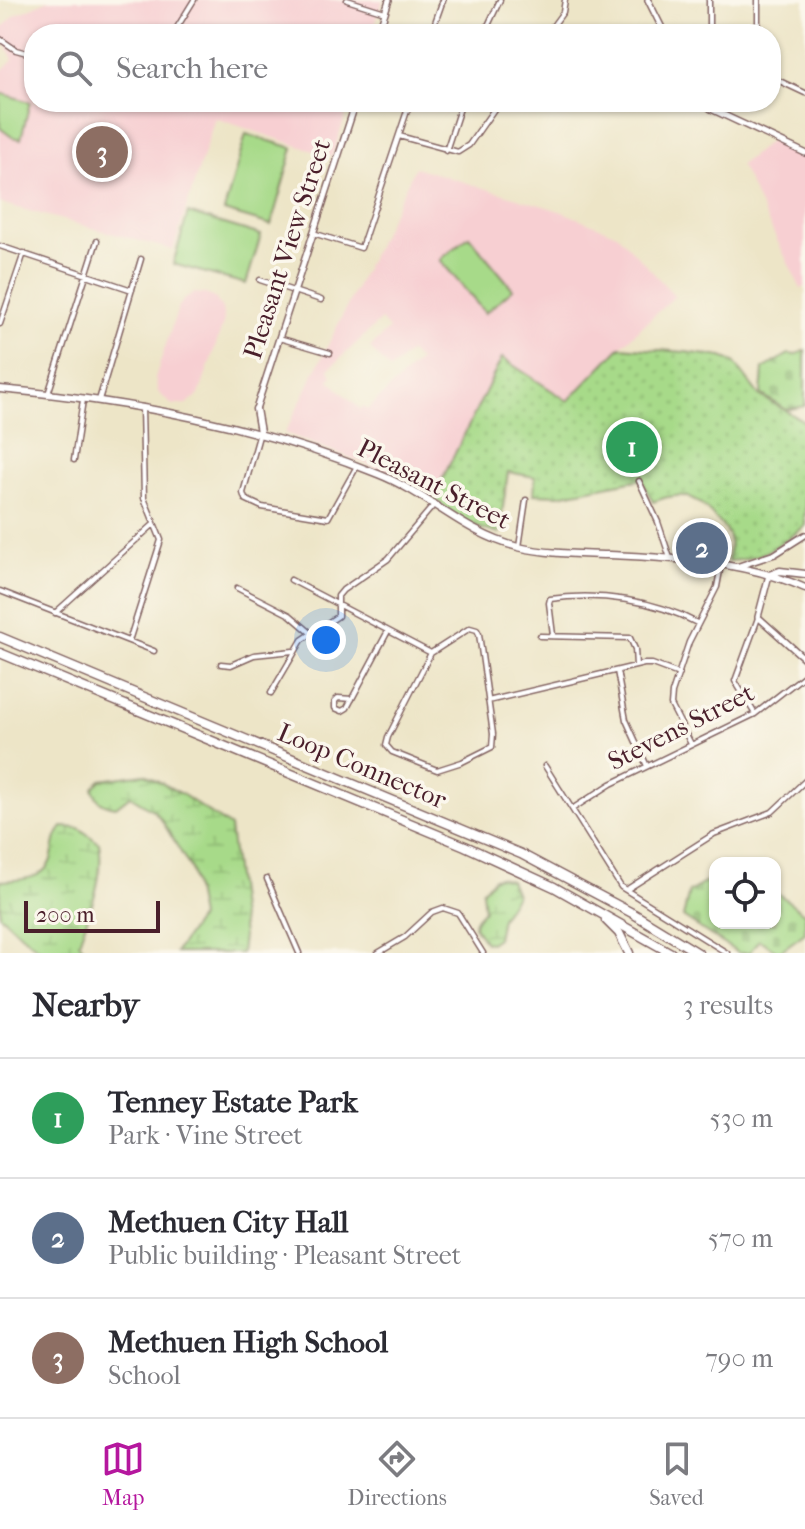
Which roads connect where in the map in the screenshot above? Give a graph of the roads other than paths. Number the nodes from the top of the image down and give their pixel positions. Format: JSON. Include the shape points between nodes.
{"nodes":[{"id":1,"x":194,"y":0,"type":"edge"},
{"id":2,"x":347,"y":0,"type":"edge"},
{"id":3,"x":389,"y":0,"type":"edge"},
{"id":4,"x":443,"y":0,"type":"edge"},
{"id":5,"x":500,"y":0,"type":"edge"},
{"id":6,"x":565,"y":0,"type":"edge"},
{"id":7,"x":648,"y":0,"type":"edge"},
{"id":8,"x":709,"y":0,"type":"edge"},
{"id":9,"x":758,"y":0,"type":"edge"},
{"id":10,"x":385,"y":12,"type":"junction"},
{"id":11,"x":179,"y":24,"type":"edge"},
{"id":12,"x":381,"y":24,"type":"edge"},
{"id":13,"x":435,"y":24,"type":"edge"},
{"id":14,"x":489,"y":24,"type":"edge"},
{"id":15,"x":554,"y":24,"type":"edge"},
{"id":16,"x":660,"y":24,"type":"edge"},
{"id":17,"x":709,"y":24,"type":"edge"},
{"id":18,"x":758,"y":24,"type":"edge"},
{"id":19,"x":0,"y":39,"type":"edge"},
{"id":20,"x":24,"y":52,"type":"edge"},
{"id":21,"x":781,"y":82,"type":"edge"},
{"id":22,"x":805,"y":93,"type":"edge"},
{"id":23,"x":353,"y":112,"type":"edge"},
{"id":24,"x":407,"y":112,"type":"edge"},
{"id":25,"x":459,"y":112,"type":"edge"},
{"id":26,"x":492,"y":112,"type":"edge"},
{"id":27,"x":717,"y":112,"type":"edge"},
{"id":28,"x":399,"y":136,"type":"junction"},
{"id":29,"x":446,"y":151,"type":"junction"},
{"id":30,"x":805,"y":153,"type":"edge"},
{"id":31,"x":313,"y":233,"type":"junction"},
{"id":32,"x":97,"y":241,"type":"dead end"},
{"id":33,"x":0,"y":246,"type":"edge"},
{"id":34,"x":24,"y":253,"type":"junction"},
{"id":35,"x":141,"y":259,"type":"dead end"},
{"id":36,"x":87,"y":274,"type":"junction"},
{"id":37,"x":260,"y":280,"type":"dead end"},
{"id":38,"x":132,"y":290,"type":"junction"},
{"id":39,"x":294,"y":291,"type":"junction"},
{"id":40,"x":321,"y":300,"type":"dead end"},
{"id":41,"x":0,"y":324,"type":"edge"},
{"id":42,"x":279,"y":338,"type":"junction"},
{"id":43,"x":330,"y":353,"type":"dead end"},
{"id":44,"x":0,"y":389,"type":"edge"},
{"id":45,"x":48,"y":394,"type":"junction"},
{"id":46,"x":83,"y":398,"type":"junction"},
{"id":47,"x":99,"y":400,"type":"junction"},
{"id":48,"x":142,"y":407,"type":"junction"},
{"id":49,"x":256,"y":409,"type":"junction"},
{"id":50,"x":243,"y":428,"type":"junction"},
{"id":51,"x":260,"y":433,"type":"junction"},
{"id":52,"x":74,"y":460,"type":"dead end"},
{"id":53,"x":357,"y":466,"type":"junction"},
{"id":54,"x":639,"y":481,"type":"dead end"},
{"id":55,"x":526,"y":500,"type":"dead end"},
{"id":56,"x":433,"y":506,"type":"junction"},
{"id":57,"x":154,"y":524,"type":"junction"},
{"id":58,"x":805,"y":535,"type":"edge"},
{"id":59,"x":519,"y":547,"type":"junction"},
{"id":60,"x":671,"y":560,"type":"junction"},
{"id":61,"x":721,"y":565,"type":"junction"},
{"id":62,"x":735,"y":567,"type":"junction"},
{"id":63,"x":805,"y":574,"type":"edge"},
{"id":64,"x":769,"y":575,"type":"junction"},
{"id":65,"x":291,"y":580,"type":"dead end"},
{"id":66,"x":237,"y":588,"type":"dead end"},
{"id":67,"x":805,"y":588,"type":"edge"},
{"id":68,"x":0,"y":591,"type":"edge"},
{"id":69,"x":338,"y":605,"type":"junction"},
{"id":70,"x":55,"y":613,"type":"junction"},
{"id":71,"x":758,"y":617,"type":"junction"},
{"id":72,"x":697,"y":623,"type":"junction"},
{"id":73,"x":388,"y":631,"type":"junction"},
{"id":74,"x":312,"y":634,"type":"junction"},
{"id":75,"x":553,"y":635,"type":"junction"},
{"id":76,"x":540,"y":636,"type":"dead end"},
{"id":77,"x":0,"y":637,"type":"edge"},
{"id":78,"x":129,"y":641,"type":"junction"},
{"id":79,"x":154,"y":651,"type":"dead end"},
{"id":80,"x":293,"y":651,"type":"junction"},
{"id":81,"x":0,"y":653,"type":"edge"},
{"id":82,"x":431,"y":653,"type":"junction"},
{"id":83,"x":805,"y":659,"type":"edge"},
{"id":84,"x":221,"y":664,"type":"dead end"},
{"id":85,"x":636,"y":666,"type":"junction"},
{"id":86,"x":617,"y":671,"type":"junction"},
{"id":87,"x":679,"y":674,"type":"junction"},
{"id":88,"x":805,"y":675,"type":"edge"},
{"id":89,"x":271,"y":693,"type":"dead end"},
{"id":90,"x":352,"y":699,"type":"junction"},
{"id":91,"x":488,"y":701,"type":"junction"},
{"id":92,"x":755,"y":714,"type":"junction"},
{"id":93,"x":691,"y":744,"type":"junction"},
{"id":94,"x":545,"y":766,"type":"dead end"},
{"id":95,"x":647,"y":766,"type":"junction"},
{"id":96,"x":805,"y":781,"type":"edge"},
{"id":97,"x":572,"y":809,"type":"junction"},
{"id":98,"x":267,"y":879,"type":"dead end"},
{"id":99,"x":554,"y":887,"type":"junction"},
{"id":100,"x":626,"y":890,"type":"junction"},
{"id":101,"x":299,"y":953,"type":"edge"},
{"id":102,"x":378,"y":953,"type":"edge"},
{"id":103,"x":483,"y":953,"type":"edge"},
{"id":104,"x":629,"y":953,"type":"edge"},
{"id":105,"x":671,"y":953,"type":"edge"},
{"id":106,"x":698,"y":953,"type":"edge"},
{"id":107,"x":727,"y":953,"type":"edge"}],
"edges":[{"from":1,"to":11,"type":"street"},
{"from":2,"to":10,"type":"street"},
{"from":3,"to":10,"type":"street"},
{"from":4,"to":13,"type":"street"},
{"from":5,"to":14,"type":"street"},
{"from":6,"to":15,"type":"street"},
{"from":7,"to":16,"type":"street"},
{"from":8,"to":17,"type":"street"},
{"from":9,"to":18,"type":"street"},
{"from":10,"to":12,"type":"street"},
{"from":19,"to":20,"type":"street"},
{"from":21,"to":22,"type":"street"},
{"from":23,"to":31,"type":"street","name":"Pleasant View Street"},
{"from":24,"to":28,"type":"street"},
{"from":25,"to":29,"type":"street"},
{"from":26,"to":29,"type":"street","via":[[466,148]]},
{"from":27,"to":30,"type":"street"},
{"from":28,"to":29,"type":"street"},
{"from":28,"to":31,"type":"street","via":[[361,248]]},
{"from":31,"to":39,"type":"street","name":"Pleasant View Street"},
{"from":32,"to":36,"type":"street"},
{"from":33,"to":34,"type":"street"},
{"from":34,"to":36,"type":"street"},
{"from":34,"to":41,"type":"street"},
{"from":35,"to":38,"type":"street"},
{"from":36,"to":38,"type":"street"},
{"from":36,"to":45,"type":"street"},
{"from":37,"to":39,"type":"street"},
{"from":38,"to":47,"type":"street"},
{"from":39,"to":40,"type":"street"},
{"from":39,"to":42,"type":"street","name":"Pleasant View Street"},
{"from":42,"to":43,"type":"street"},
{"from":42,"to":49,"type":"street","name":"Pleasant View Street"},
{"from":44,"to":45,"type":"main road","name":"Pleasant Street"},
{"from":45,"to":46,"type":"main road","name":"Pleasant Street"},
{"from":46,"to":47,"type":"main road","name":"Pleasant Street"},
{"from":46,"to":52,"type":"street"},
{"from":47,"to":48,"type":"main road","name":"Pleasant Street"},
{"from":48,"to":50,"type":"main road","name":"Pleasant Street"},
{"from":48,"to":57,"type":"street","via":[[144,498]]},
{"from":49,"to":50,"type":"main road"},
{"from":49,"to":51,"type":"main road"},
{"from":50,"to":51,"type":"main road","name":"Pleasant Street"},
{"from":51,"to":53,"type":"main road","name":"Pleasant Street"},
{"from":51,"to":53,"type":"street","via":[[243,493],[262,507],[328,518]]},
{"from":53,"to":56,"type":"main road","name":"Pleasant Street","via":[[403,485]]},
{"from":54,"to":60,"type":"street"},
{"from":55,"to":59,"type":"street"},
{"from":56,"to":59,"type":"main road","name":"Pleasant Street","via":[[464,526]]},
{"from":56,"to":69,"type":"street","via":[[388,559],[343,590]]},
{"from":57,"to":70,"type":"street"},
{"from":57,"to":78,"type":"street","via":[[160,546]]},
{"from":58,"to":62,"type":"street","via":[[775,554]]},
{"from":59,"to":60,"type":"main road","name":"Pleasant Street"},
{"from":60,"to":61,"type":"main road","name":"Pleasant Street"},
{"from":61,"to":62,"type":"main road","name":"Pleasant Street"},
{"from":61,"to":72,"type":"street","via":[[717,587]]},
{"from":62,"to":64,"type":"main road","name":"Pleasant Street"},
{"from":63,"to":64,"type":"main road"},
{"from":64,"to":67,"type":"main road","name":"Pleasant Street"},
{"from":64,"to":71,"type":"street"},
{"from":65,"to":69,"type":"street"},
{"from":66,"to":74,"type":"street","via":[[290,615]]},
{"from":68,"to":70,"type":"street"},
{"from":69,"to":73,"type":"street"},
{"from":69,"to":74,"type":"street","via":[[338,616]]},
{"from":70,"to":78,"type":"street"},
{"from":71,"to":83,"type":"street"},
{"from":71,"to":92,"type":"street","via":[[735,681]]},
{"from":72,"to":75,"type":"street","via":[[626,600],[550,599]]},
{"from":72,"to":87,"type":"street"},
{"from":73,"to":82,"type":"street"},
{"from":73,"to":90,"type":"street"},
{"from":74,"to":80,"type":"street"},
{"from":75,"to":76,"type":"street"},
{"from":75,"to":85,"type":"street","via":[[630,638]]},
{"from":77,"to":106,"type":"highway","name":"Loop Connector","via":[[521,854]]},
{"from":78,"to":79,"type":"street"},
{"from":80,"to":84,"type":"street"},
{"from":80,"to":89,"type":"street"},
{"from":81,"to":99,"type":"highway","name":"Loop Connector"},
{"from":82,"to":91,"type":"street","via":[[470,628],[477,630]]},
{"from":82,"to":91,"type":"street","via":[[388,737],[392,752],[437,770],[487,750],[493,744]]},
{"from":85,"to":86,"type":"street"},
{"from":85,"to":87,"type":"street","via":[[652,664]]},
{"from":86,"to":91,"type":"street"},
{"from":86,"to":95,"type":"street","via":[[626,720]]},
{"from":87,"to":93,"type":"street","via":[[671,705]]},
{"from":88,"to":92,"type":"street","name":"Stevens Street"},
{"from":90,"to":90,"type":"street","via":[[338,698],[335,708],[346,710]]},
{"from":92,"to":93,"type":"street","name":"Stevens Street"},
{"from":93,"to":95,"type":"street","name":"Stevens Street"},
{"from":94,"to":97,"type":"street"},
{"from":95,"to":97,"type":"street","name":"Stevens Street"},
{"from":96,"to":100,"type":"street","via":[[772,812],[714,834]]},
{"from":97,"to":100,"type":"street"},
{"from":98,"to":101,"type":"street"},
{"from":99,"to":104,"type":"highway","via":[[608,921]]},
{"from":99,"to":105,"type":"highway","name":"Loop Connector"},
{"from":100,"to":107,"type":"street"},
{"from":102,"to":103,"type":"street","via":[[443,908],[458,913]]}]}
